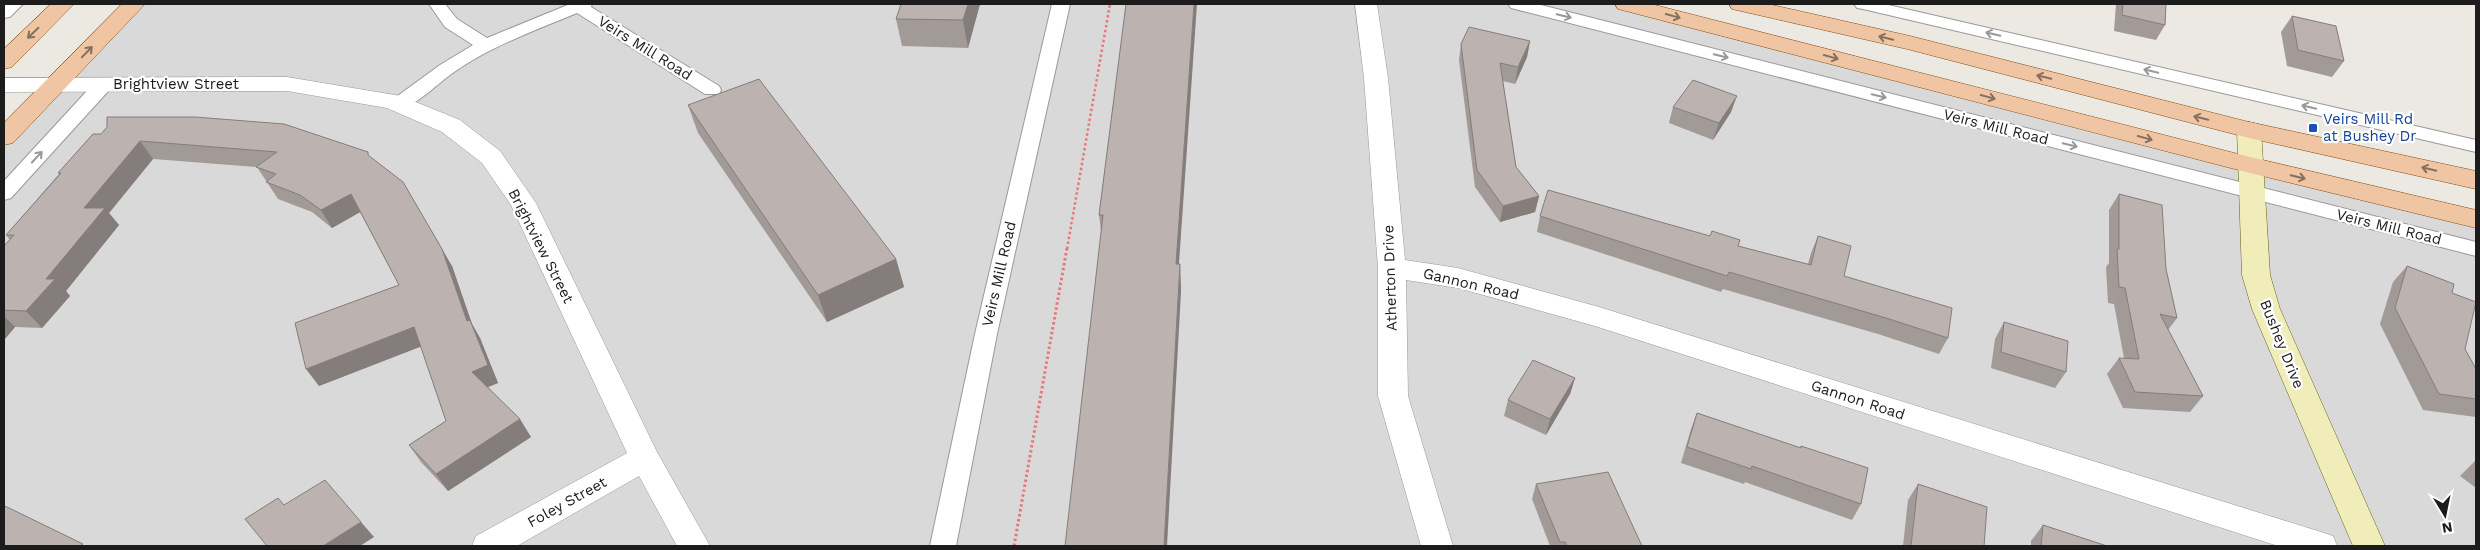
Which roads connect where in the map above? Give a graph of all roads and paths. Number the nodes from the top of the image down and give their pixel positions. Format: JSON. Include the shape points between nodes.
{"nodes":[{"id":1,"x":14,"y":4,"type":"edge"},
{"id":2,"x":63,"y":4,"type":"edge"},
{"id":3,"x":134,"y":4,"type":"edge"},
{"id":4,"x":436,"y":4,"type":"edge"},
{"id":5,"x":1061,"y":4,"type":"edge"},
{"id":6,"x":1110,"y":4,"type":"edge"},
{"id":7,"x":1366,"y":4,"type":"edge"},
{"id":8,"x":1517,"y":4,"type":"edge"},
{"id":9,"x":1626,"y":4,"type":"edge"},
{"id":10,"x":1740,"y":4,"type":"edge"},
{"id":11,"x":1863,"y":4,"type":"edge"},
{"id":12,"x":581,"y":5,"type":"edge"},
{"id":13,"x":4,"y":13,"type":"edge"},
{"id":14,"x":486,"y":46,"type":"junction"},
{"id":15,"x":4,"y":62,"type":"edge"},
{"id":16,"x":104,"y":84,"type":"junction"},
{"id":17,"x":4,"y":85,"type":"edge"},
{"id":18,"x":53,"y":86,"type":"junction"},
{"id":19,"x":712,"y":90,"type":"dead end"},
{"id":20,"x":399,"y":104,"type":"junction"},
{"id":21,"x":2249,"y":130,"type":"junction"},
{"id":22,"x":4,"y":137,"type":"edge"},
{"id":23,"x":2476,"y":146,"type":"edge"},
{"id":24,"x":2251,"y":179,"type":"junction"},
{"id":25,"x":2476,"y":180,"type":"edge"},
{"id":26,"x":4,"y":193,"type":"edge"},
{"id":27,"x":2476,"y":219,"type":"edge"},
{"id":28,"x":2476,"y":249,"type":"edge"},
{"id":29,"x":1392,"y":268,"type":"junction"},
{"id":30,"x":645,"y":458,"type":"junction"},
{"id":31,"x":488,"y":546,"type":"edge"},
{"id":32,"x":694,"y":546,"type":"edge"},
{"id":33,"x":943,"y":546,"type":"edge"},
{"id":34,"x":1014,"y":546,"type":"edge"},
{"id":35,"x":1437,"y":546,"type":"edge"},
{"id":36,"x":2321,"y":546,"type":"edge"},
{"id":37,"x":2369,"y":546,"type":"edge"}],
"edges":[{"from":1,"to":13,"type":"lane"},
{"from":2,"to":15,"type":"main road","one_way":true},
{"from":18,"to":3,"type":"main road","one_way":true},
{"from":4,"to":14,"type":"lane","via":[[452,24]]},
{"from":5,"to":33,"type":"lane","name":"Veirs Mill Road","via":[[986,334]]},
{"from":6,"to":34,"type":"path"},
{"from":7,"to":29,"type":"street","name":"Atherton Drive","via":[[1376,78]]},
{"from":8,"to":24,"type":"lane","name":"Veirs Mill Road","one_way":true},
{"from":9,"to":24,"type":"main road","name":"Veirs Mill Road","one_way":true},
{"from":21,"to":10,"type":"main road","one_way":true,"via":[[1910,43]]},
{"from":23,"to":11,"type":"lane","one_way":true},
{"from":12,"to":14,"type":"lane","name":"Veirs Mill Road"},
{"from":12,"to":19,"type":"lane","name":"Veirs Mill Road"},
{"from":14,"to":20,"type":"lane","name":"Veirs Mill Road","via":[[446,69]]},
{"from":16,"to":18,"type":"street","name":"Brightview Street"},
{"from":16,"to":20,"type":"street","name":"Brightview Street","via":[[286,84]]},
{"from":26,"to":16,"type":"lane","one_way":true},
{"from":17,"to":18,"type":"street","name":"Brightview Street"},
{"from":18,"to":22,"type":"main road"},
{"from":20,"to":30,"type":"street","name":"Brightview Street","via":[[451,126],[491,157],[523,203]]},
{"from":21,"to":24,"type":"street","name":"Bushey Drive"},
{"from":25,"to":21,"type":"main road","one_way":true},
{"from":24,"to":27,"type":"main road","name":"Veirs Mill Road","one_way":true},
{"from":24,"to":28,"type":"lane","name":"Veirs Mill Road"},
{"from":24,"to":37,"type":"street","name":"Bushey Drive","via":[[2256,275],[2266,309]]},
{"from":29,"to":35,"type":"street","name":"Atherton Drive","via":[[1393,396]]},
{"from":29,"to":36,"type":"street","name":"Gannon Road","via":[[1458,278],[1599,317]]},
{"from":30,"to":31,"type":"street","name":"Foley Street"},
{"from":30,"to":32,"type":"street","name":"Brightview Street"}]}
